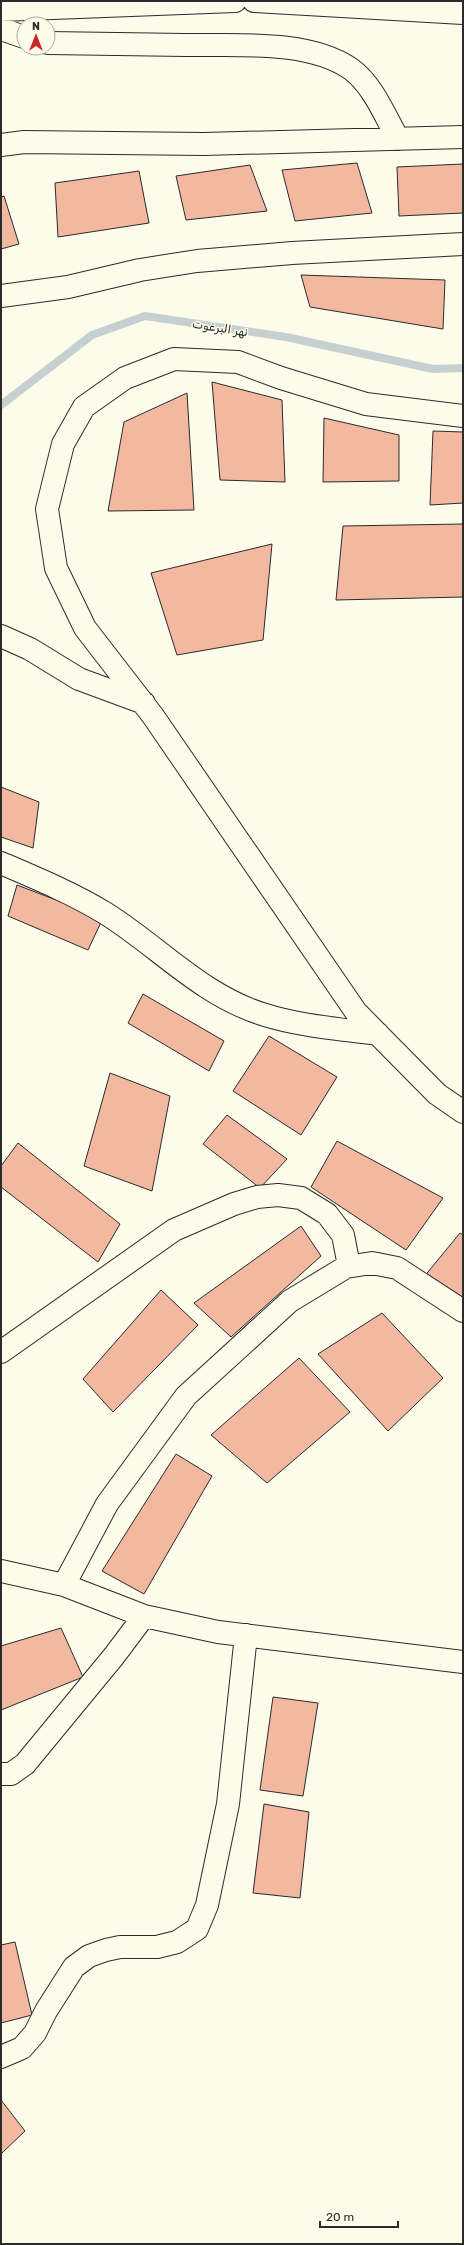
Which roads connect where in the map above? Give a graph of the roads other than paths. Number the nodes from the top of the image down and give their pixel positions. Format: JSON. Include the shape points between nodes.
{"nodes":[{"id":1,"x":235,"y":1,"type":"edge"},
{"id":2,"x":254,"y":1,"type":"edge"},
{"id":3,"x":1,"y":10,"type":"edge"},
{"id":4,"x":463,"y":13,"type":"edge"},
{"id":5,"x":1,"y":28,"type":"edge"},
{"id":6,"x":16,"y":34,"type":"edge"},
{"id":7,"x":56,"y":43,"type":"edge"},
{"id":8,"x":463,"y":137,"type":"edge"},
{"id":9,"x":398,"y":139,"type":"junction"},
{"id":10,"x":1,"y":145,"type":"edge"},
{"id":11,"x":463,"y":244,"type":"edge"},
{"id":12,"x":1,"y":296,"type":"edge"},
{"id":13,"x":463,"y":416,"type":"edge"},
{"id":14,"x":1,"y":636,"type":"edge"},
{"id":15,"x":144,"y":703,"type":"junction"},
{"id":16,"x":1,"y":863,"type":"edge"},
{"id":17,"x":378,"y":1034,"type":"junction"},
{"id":18,"x":463,"y":1112,"type":"edge"},
{"id":19,"x":349,"y":1266,"type":"junction"},
{"id":20,"x":463,"y":1311,"type":"edge"},
{"id":21,"x":1,"y":1352,"type":"edge"},
{"id":22,"x":1,"y":1571,"type":"edge"},
{"id":23,"x":64,"y":1585,"type":"junction"},
{"id":24,"x":144,"y":1616,"type":"junction"},
{"id":25,"x":246,"y":1635,"type":"junction"},
{"id":26,"x":463,"y":1662,"type":"edge"},
{"id":27,"x":1,"y":1774,"type":"edge"},
{"id":28,"x":1,"y":2057,"type":"edge"}],
"edges":[{"from":1,"to":3,"type":"street"},
{"from":2,"to":4,"type":"street"},
{"from":5,"to":6,"type":"street"},
{"from":7,"to":9,"type":"street","via":[[265,46],[308,51],[351,69],[365,83]]},
{"from":8,"to":9,"type":"street"},
{"from":9,"to":10,"type":"street","via":[[204,144],[24,142]]},
{"from":11,"to":12,"type":"street","via":[[197,261],[140,270],[68,287]]},
{"from":13,"to":15,"type":"street","via":[[366,404],[280,378],[238,362],[174,359],[125,378],[84,407],[63,444],[47,509],[56,568],[85,628]]},
{"from":14,"to":15,"type":"street","via":[[30,649],[79,679]]},
{"from":15,"to":17,"type":"street","via":[[356,1012]]},
{"from":16,"to":17,"type":"street","via":[[105,913],[190,977],[261,1014],[302,1025]]},
{"from":17,"to":18,"type":"street","via":[[437,1094]]},
{"from":19,"to":20,"type":"street","via":[[372,1263],[397,1268]]},
{"from":19,"to":21,"type":"street","via":[[343,1235],[326,1214],[301,1198],[278,1194],[257,1197],[174,1230]]},
{"from":19,"to":23,"type":"street","via":[[290,1301],[186,1396],[107,1504]]},
{"from":22,"to":23,"type":"street"},
{"from":23,"to":24,"type":"street"},
{"from":24,"to":25,"type":"street","via":[[218,1632]]},
{"from":24,"to":27,"type":"street","via":[[110,1662],[25,1764],[11,1774]]},
{"from":25,"to":26,"type":"street"},
{"from":25,"to":28,"type":"street","via":[[228,1804],[207,1905],[196,1929],[177,1942],[157,1947],[120,1947],[89,1956],[74,1967],[35,2032],[22,2048]]}]}
